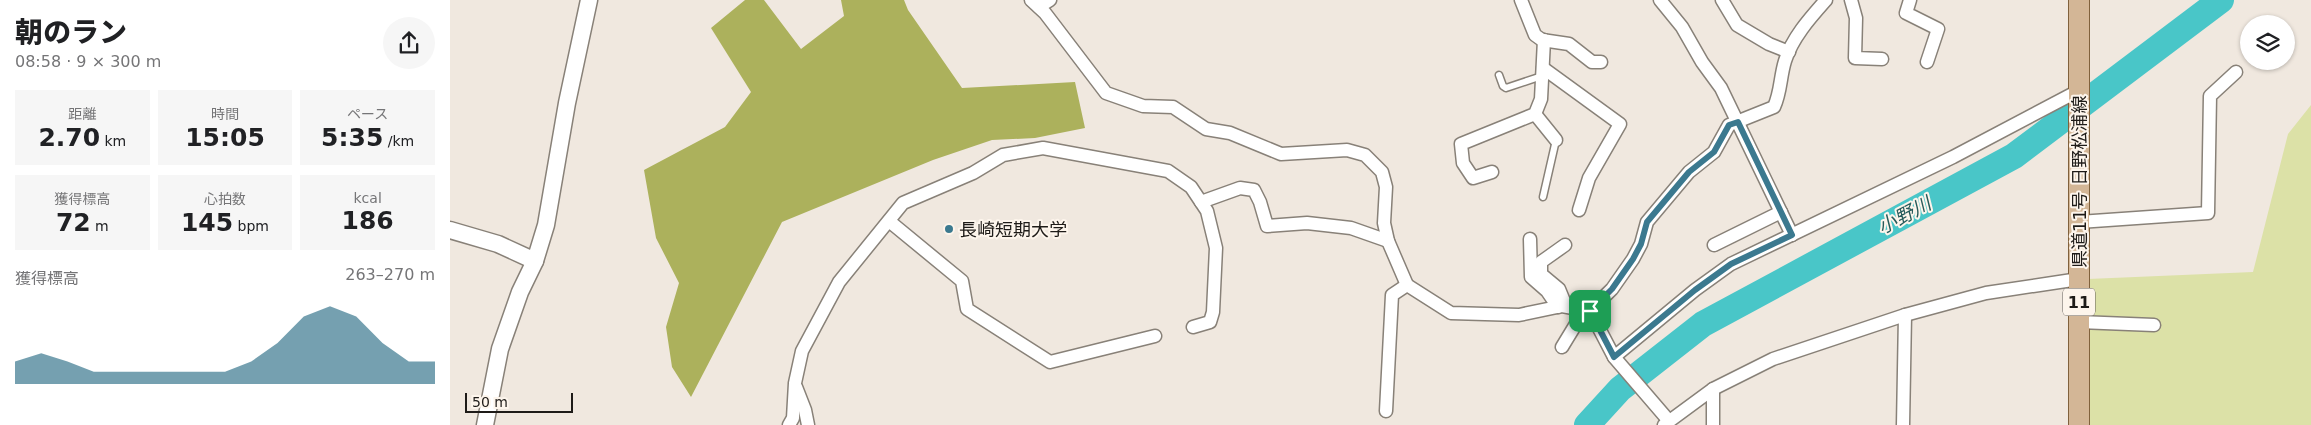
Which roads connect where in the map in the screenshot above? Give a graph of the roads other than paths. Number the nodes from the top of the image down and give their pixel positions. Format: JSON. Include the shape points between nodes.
{"nodes":[{"id":1,"x":589,"y":0,"type":"edge"},
{"id":2,"x":1521,"y":0,"type":"edge"},
{"id":3,"x":1660,"y":0,"type":"edge"},
{"id":4,"x":1722,"y":0,"type":"edge"},
{"id":5,"x":1826,"y":0,"type":"edge"},
{"id":6,"x":1851,"y":0,"type":"edge"},
{"id":7,"x":1910,"y":0,"type":"edge"},
{"id":8,"x":2079,"y":0,"type":"edge"},
{"id":9,"x":1040,"y":2,"type":"edge"},
{"id":10,"x":1544,"y":40,"type":"junction"},
{"id":11,"x":1789,"y":52,"type":"junction"},
{"id":12,"x":1882,"y":59,"type":"dead end"},
{"id":13,"x":1600,"y":62,"type":"dead end"},
{"id":14,"x":1927,"y":62,"type":"dead end"},
{"id":15,"x":1542,"y":72,"type":"junction"},
{"id":16,"x":2236,"y":72,"type":"dead end"},
{"id":17,"x":1498,"y":75,"type":"dead end"},
{"id":18,"x":2080,"y":90,"type":"junction"},
{"id":19,"x":1536,"y":114,"type":"junction"},
{"id":20,"x":1738,"y":122,"type":"junction"},
{"id":21,"x":1556,"y":140,"type":"joint"},
{"id":22,"x":1492,"y":172,"type":"dead end"},
{"id":23,"x":1543,"y":197,"type":"dead end"},
{"id":24,"x":1201,"y":202,"type":"junction"},
{"id":25,"x":1579,"y":210,"type":"dead end"},
{"id":26,"x":1781,"y":212,"type":"junction"},
{"id":27,"x":889,"y":222,"type":"junction"},
{"id":28,"x":2079,"y":222,"type":"junction"},
{"id":29,"x":450,"y":230,"type":"edge"},
{"id":30,"x":1792,"y":235,"type":"junction"},
{"id":31,"x":1530,"y":239,"type":"dead end"},
{"id":32,"x":1388,"y":241,"type":"junction"},
{"id":33,"x":1565,"y":245,"type":"dead end"},
{"id":34,"x":1714,"y":245,"type":"dead end"},
{"id":35,"x":535,"y":261,"type":"junction"},
{"id":36,"x":2079,"y":279,"type":"junction"},
{"id":37,"x":1407,"y":285,"type":"junction"},
{"id":38,"x":1562,"y":306,"type":"junction"},
{"id":39,"x":1590,"y":311,"type":"junction"},
{"id":40,"x":1905,"y":315,"type":"junction"},
{"id":41,"x":2088,"y":322,"type":"junction"},
{"id":42,"x":2154,"y":325,"type":"dead end"},
{"id":43,"x":1193,"y":326,"type":"dead end"},
{"id":44,"x":1155,"y":336,"type":"dead end"},
{"id":45,"x":1562,"y":346,"type":"dead end"},
{"id":46,"x":1616,"y":359,"type":"junction"},
{"id":47,"x":794,"y":383,"type":"junction"},
{"id":48,"x":1713,"y":389,"type":"junction"},
{"id":49,"x":1386,"y":412,"type":"dead end"},
{"id":50,"x":1666,"y":420,"type":"edge"},
{"id":51,"x":484,"y":425,"type":"edge"},
{"id":52,"x":789,"y":425,"type":"edge"},
{"id":53,"x":808,"y":425,"type":"edge"},
{"id":54,"x":1713,"y":425,"type":"edge"},
{"id":55,"x":1904,"y":425,"type":"edge"},
{"id":56,"x":2079,"y":425,"type":"edge"}],
"edges":[{"from":1,"to":35,"type":"street","via":[[546,225]]},
{"from":2,"to":10,"type":"street","via":[[1535,35]]},
{"from":3,"to":20,"type":"street","via":[[1682,27],[1721,88]]},
{"from":4,"to":11,"type":"street","via":[[1737,24]]},
{"from":5,"to":11,"type":"street"},
{"from":6,"to":12,"type":"street","via":[[1856,18],[1856,58]]},
{"from":7,"to":14,"type":"street","via":[[1906,13],[1938,29]]},
{"from":8,"to":18,"type":"main road","name":"県道11号 日野松浦線","number":"11"},
{"from":9,"to":32,"type":"street","via":[[1106,93],[1144,106],[1173,107],[1206,129],[1230,133],[1281,154],[1347,150],[1365,155],[1382,172],[1386,187],[1384,223]]},
{"from":10,"to":13,"type":"street","via":[[1569,44],[1592,62]]},
{"from":10,"to":15,"type":"street"},
{"from":11,"to":20,"type":"street","via":[[1774,107]]},
{"from":15,"to":17,"type":"lane","via":[[1506,88]]},
{"from":15,"to":19,"type":"street","via":[[1541,99]]},
{"from":15,"to":25,"type":"street","via":[[1620,124],[1590,178]]},
{"from":16,"to":28,"type":"street","via":[[2210,96],[2208,213]]},
{"from":18,"to":28,"type":"main road","name":"県道11号 日野松浦線","number":"11"},
{"from":18,"to":30,"type":"street","via":[[1953,157]]},
{"from":19,"to":21,"type":"street"},
{"from":19,"to":22,"type":"street","via":[[1461,144],[1463,163],[1473,178]]},
{"from":20,"to":26,"type":"street"},
{"from":20,"to":39,"type":"street","via":[[1729,125],[1714,152],[1689,172],[1647,222],[1633,259],[1612,289]]},
{"from":21,"to":23,"type":"lane"},
{"from":24,"to":27,"type":"street","via":[[1191,187],[1168,171],[1042,148],[1003,155],[973,173],[903,203]]},
{"from":24,"to":32,"type":"street","via":[[1240,188],[1254,190],[1267,226],[1307,223],[1342,227]]},
{"from":24,"to":43,"type":"street","via":[[1207,211],[1216,248],[1213,312],[1210,322]]},
{"from":26,"to":30,"type":"street"},
{"from":26,"to":34,"type":"street"},
{"from":27,"to":44,"type":"street","via":[[962,281],[967,309],[1050,362]]},
{"from":27,"to":47,"type":"street","via":[[839,282],[802,351]]},
{"from":28,"to":36,"type":"main road","name":"県道11号 日野松浦線","number":"11"},
{"from":29,"to":35,"type":"street","via":[[498,244]]},
{"from":30,"to":46,"type":"street","via":[[1731,264],[1695,290]]},
{"from":31,"to":38,"type":"street","via":[[1531,278]]},
{"from":32,"to":37,"type":"street"},
{"from":33,"to":38,"type":"street","via":[[1541,262],[1541,274],[1559,289]]},
{"from":35,"to":51,"type":"street","via":[[500,349]]},
{"from":36,"to":40,"type":"street","via":[[1986,292]]},
{"from":36,"to":41,"type":"main road","name":"県道11号 日野松浦線","number":"11"},
{"from":37,"to":38,"type":"street","via":[[1451,313],[1519,315]]},
{"from":37,"to":49,"type":"street","via":[[1392,295]]},
{"from":38,"to":39,"type":"street"},
{"from":39,"to":45,"type":"street","via":[[1576,324]]},
{"from":39,"to":46,"type":"street"},
{"from":40,"to":48,"type":"street","via":[[1772,359]]},
{"from":40,"to":55,"type":"street"},
{"from":41,"to":42,"type":"street"},
{"from":41,"to":56,"type":"main road","name":"県道11号 日野松浦線","number":"11"},
{"from":46,"to":50,"type":"street"},
{"from":47,"to":52,"type":"street","via":[[793,418]]},
{"from":47,"to":53,"type":"street"},
{"from":48,"to":50,"type":"street"},
{"from":48,"to":54,"type":"street"}]}
